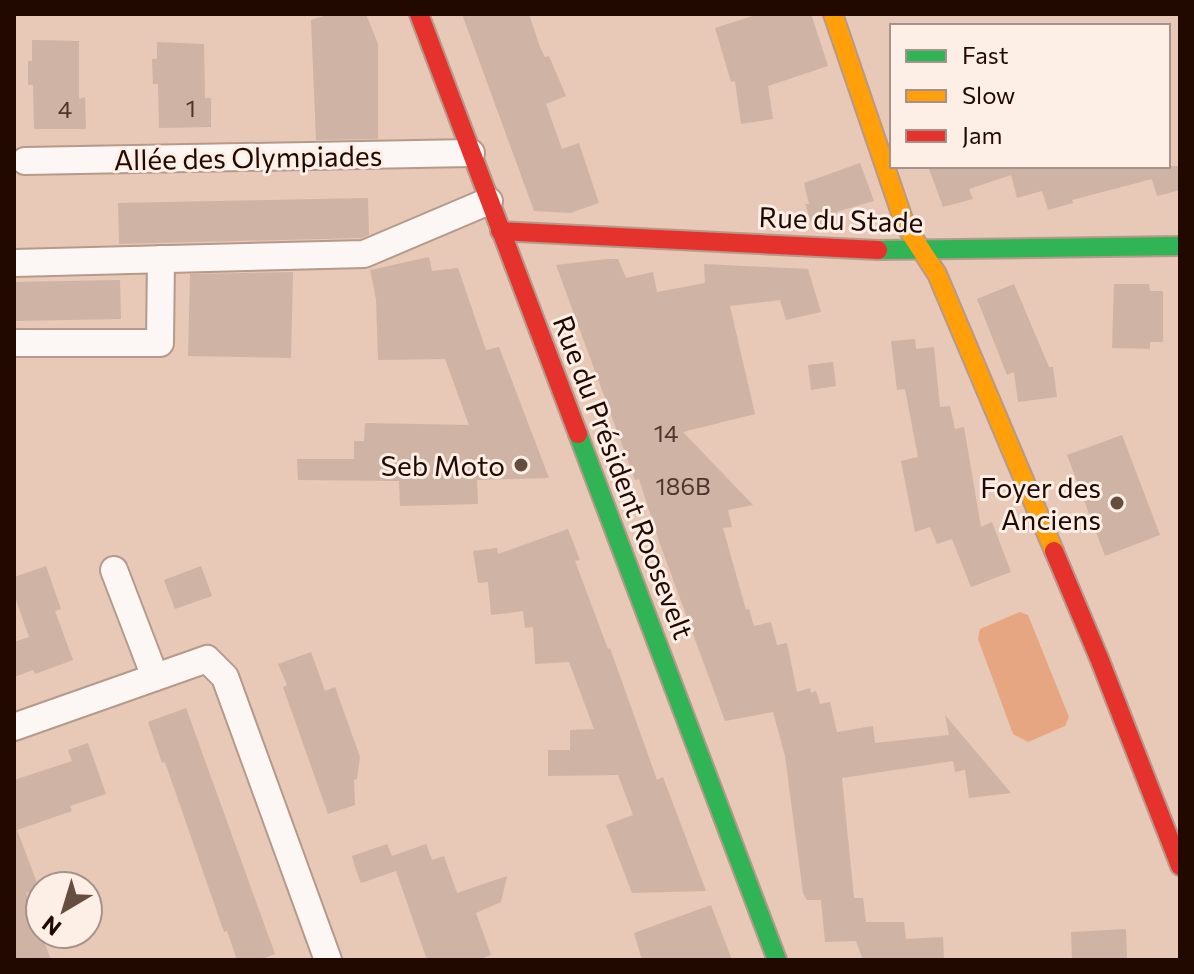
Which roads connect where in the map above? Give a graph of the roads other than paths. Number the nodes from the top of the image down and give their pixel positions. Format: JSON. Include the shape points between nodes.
{"nodes":[{"id":1,"x":419,"y":14,"type":"edge"},
{"id":2,"x":833,"y":14,"type":"edge"},
{"id":3,"x":471,"y":153,"type":"junction"},
{"id":4,"x":25,"y":161,"type":"dead end"},
{"id":5,"x":489,"y":201,"type":"junction"},
{"id":6,"x":500,"y":231,"type":"junction"},
{"id":7,"x":1180,"y":246,"type":"edge"},
{"id":8,"x":919,"y":250,"type":"junction"},
{"id":9,"x":161,"y":259,"type":"junction"},
{"id":10,"x":14,"y":263,"type":"edge"},
{"id":11,"x":14,"y":343,"type":"edge"},
{"id":12,"x":114,"y":570,"type":"dead end"},
{"id":13,"x":155,"y":677,"type":"junction"},
{"id":14,"x":14,"y":727,"type":"edge"},
{"id":15,"x":1180,"y":866,"type":"edge"},
{"id":16,"x":328,"y":960,"type":"edge"},
{"id":17,"x":777,"y":960,"type":"edge"}],
"edges":[{"from":1,"to":3,"type":"street","name":"Rue du Président Roosevelt"},
{"from":2,"to":8,"type":"street","via":[[905,225]]},
{"from":3,"to":4,"type":"street","name":"Allée des Olympiades"},
{"from":3,"to":5,"type":"street","name":"Rue du Président Roosevelt"},
{"from":5,"to":6,"type":"street","name":"Rue du Président Roosevelt"},
{"from":5,"to":9,"type":"street","via":[[364,254]]},
{"from":6,"to":8,"type":"street","name":"Rue du Stade"},
{"from":6,"to":17,"type":"street","name":"Rue du Président Roosevelt"},
{"from":7,"to":8,"type":"street","name":"Rue du Stade"},
{"from":8,"to":15,"type":"street","via":[[937,274],[1099,658]]},
{"from":9,"to":10,"type":"street"},
{"from":9,"to":11,"type":"street","via":[[160,343]]},
{"from":12,"to":13,"type":"street"},
{"from":13,"to":14,"type":"street"},
{"from":13,"to":16,"type":"street","via":[[207,659],[225,677]]}]}
